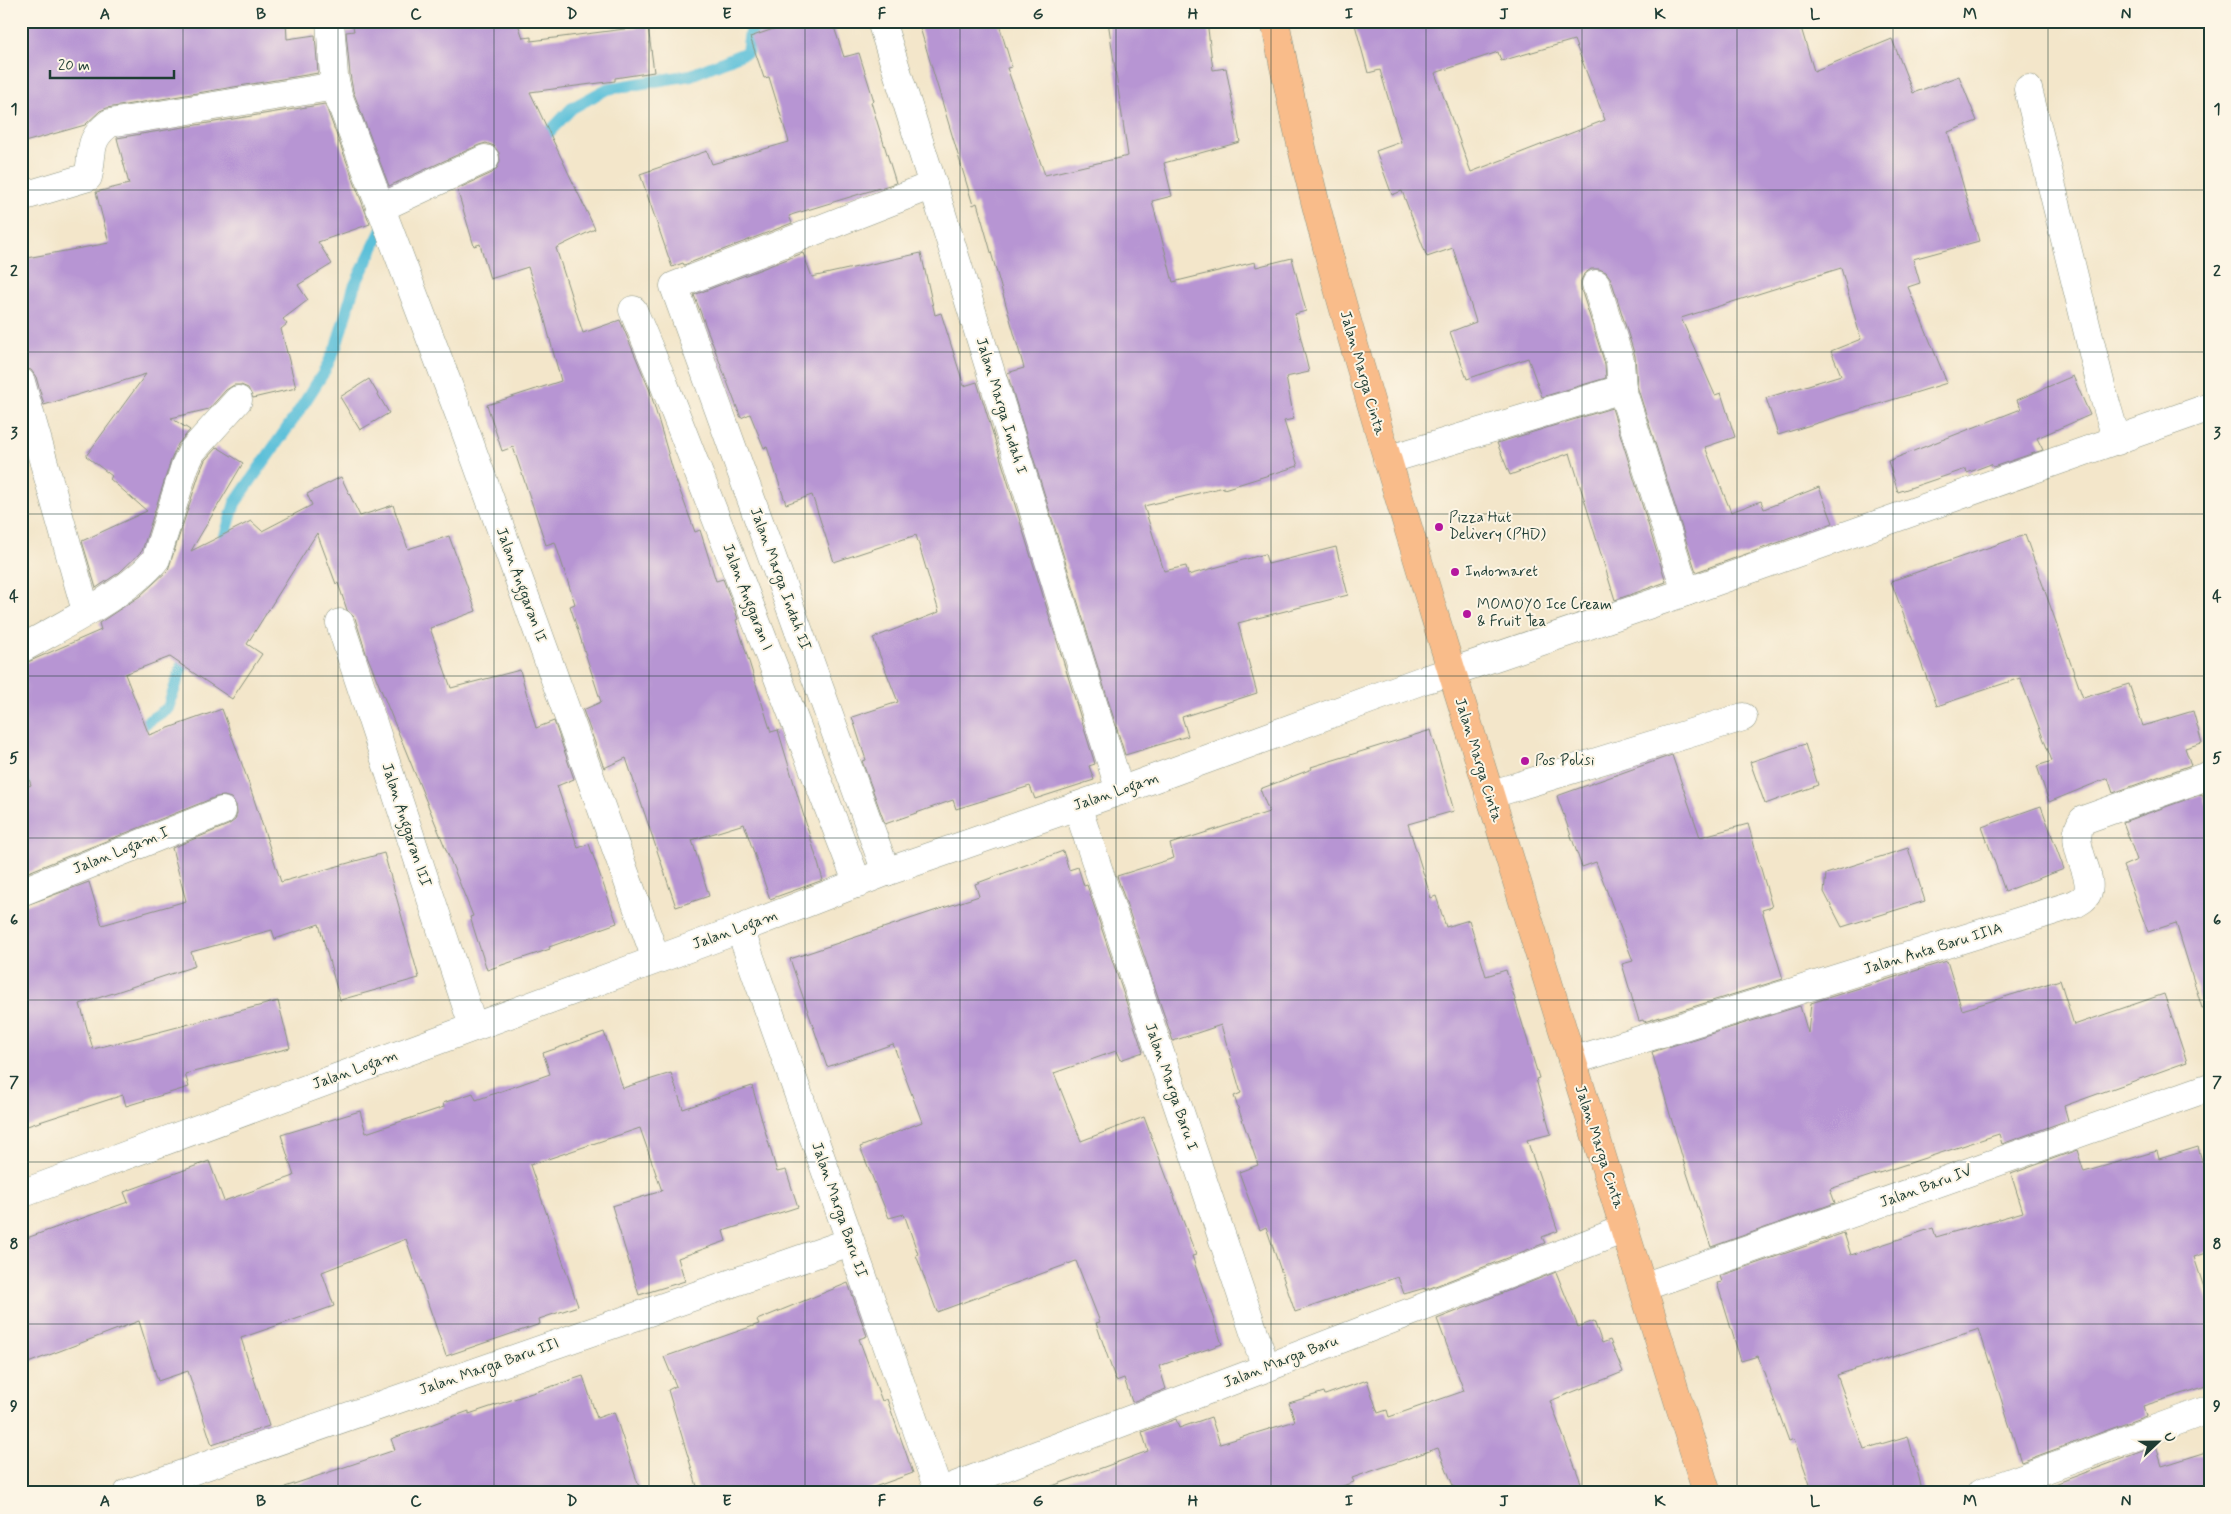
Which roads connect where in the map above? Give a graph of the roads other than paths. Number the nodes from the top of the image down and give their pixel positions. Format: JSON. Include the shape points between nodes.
{"nodes":[{"id":1,"x":330,"y":21,"type":"edge"},
{"id":2,"x":881,"y":21,"type":"edge"},
{"id":3,"x":1275,"y":21,"type":"edge"},
{"id":4,"x":336,"y":86,"type":"junction"},
{"id":5,"x":2028,"y":89,"type":"dead end"},
{"id":6,"x":485,"y":159,"type":"dead end"},
{"id":7,"x":934,"y":185,"type":"junction"},
{"id":8,"x":21,"y":197,"type":"edge"},
{"id":9,"x":383,"y":216,"type":"junction"},
{"id":10,"x":1596,"y":284,"type":"dead end"},
{"id":11,"x":633,"y":310,"type":"dead end"},
{"id":12,"x":704,"y":368,"type":"junction"},
{"id":13,"x":21,"y":382,"type":"edge"},
{"id":14,"x":664,"y":384,"type":"junction"},
{"id":15,"x":1622,"y":389,"type":"junction"},
{"id":16,"x":238,"y":400,"type":"dead end"},
{"id":17,"x":2210,"y":407,"type":"edge"},
{"id":18,"x":2117,"y":441,"type":"junction"},
{"id":19,"x":1387,"y":460,"type":"junction"},
{"id":20,"x":1686,"y":592,"type":"junction"},
{"id":21,"x":86,"y":611,"type":"junction"},
{"id":22,"x":340,"y":623,"type":"dead end"},
{"id":23,"x":21,"y":649,"type":"edge"},
{"id":24,"x":1450,"y":668,"type":"junction"},
{"id":25,"x":1743,"y":717,"type":"dead end"},
{"id":26,"x":2210,"y":775,"type":"edge"},
{"id":27,"x":1120,"y":791,"type":"junction"},
{"id":28,"x":1489,"y":794,"type":"junction"},
{"id":29,"x":1077,"y":806,"type":"junction"},
{"id":30,"x":222,"y":811,"type":"dead end"},
{"id":31,"x":886,"y":872,"type":"junction"},
{"id":32,"x":858,"y":884,"type":"junction"},
{"id":33,"x":21,"y":892,"type":"edge"},
{"id":34,"x":740,"y":928,"type":"junction"},
{"id":35,"x":656,"y":959,"type":"junction"},
{"id":36,"x":473,"y":1026,"type":"junction"},
{"id":37,"x":1572,"y":1062,"type":"junction"},
{"id":38,"x":2210,"y":1087,"type":"edge"},
{"id":39,"x":21,"y":1194,"type":"edge"},
{"id":40,"x":1625,"y":1229,"type":"junction"},
{"id":41,"x":850,"y":1242,"type":"junction"},
{"id":42,"x":1643,"y":1287,"type":"junction"},
{"id":43,"x":1266,"y":1368,"type":"junction"},
{"id":44,"x":2210,"y":1409,"type":"edge"},
{"id":45,"x":937,"y":1492,"type":"edge"},
{"id":46,"x":128,"y":1493,"type":"edge"},
{"id":47,"x":1706,"y":1493,"type":"edge"},
{"id":48,"x":1981,"y":1493,"type":"edge"}],
"edges":[{"from":1,"to":4,"type":"street","name":"Jalan Anggaran II"},
{"from":2,"to":7,"type":"street","name":"Jalan Marga Indah I"},
{"from":3,"to":19,"type":"main road","name":"Jalan Marga Cinta","via":[[1316,210]]},
{"from":4,"to":8,"type":"street","via":[[110,124],[93,140],[88,177]]},
{"from":4,"to":9,"type":"street","name":"Jalan Anggaran II"},
{"from":5,"to":18,"type":"street"},
{"from":6,"to":9,"type":"street"},
{"from":7,"to":12,"type":"street","name":"Jalan Marga Indah II","via":[[674,286]]},
{"from":7,"to":27,"type":"street","name":"Jalan Marga Indah I"},
{"from":9,"to":35,"type":"street","name":"Jalan Anggaran II","via":[[461,419]]},
{"from":10,"to":15,"type":"street","via":[[1620,360]]},
{"from":11,"to":14,"type":"street","name":"Jalan Anggaran I"},
{"from":12,"to":14,"type":"street"},
{"from":12,"to":31,"type":"street","name":"Jalan Marga Indah II"},
{"from":13,"to":21,"type":"street"},
{"from":14,"to":32,"type":"street","name":"Jalan Anggaran I"},
{"from":15,"to":19,"type":"street"},
{"from":15,"to":20,"type":"street"},
{"from":16,"to":21,"type":"street","via":[[192,451],[156,559],[139,578]]},
{"from":17,"to":18,"type":"street","name":"Jalan Logam"},
{"from":18,"to":20,"type":"street","name":"Jalan Logam"},
{"from":19,"to":24,"type":"main road","name":"Jalan Marga Cinta"},
{"from":20,"to":24,"type":"street","name":"Jalan Logam"},
{"from":21,"to":23,"type":"street"},
{"from":22,"to":36,"type":"street","name":"Jalan Anggaran III"},
{"from":24,"to":27,"type":"street","name":"Jalan Logam"},
{"from":24,"to":28,"type":"main road","name":"Jalan Marga Cinta"},
{"from":25,"to":28,"type":"street"},
{"from":26,"to":37,"type":"street","name":"Jalan Anta Baru IIIA","via":[[2083,820],[2076,836],[2090,886],[2086,897],[2075,904]]},
{"from":27,"to":29,"type":"street","name":"Jalan Logam"},
{"from":28,"to":37,"type":"main road","name":"Jalan Marga Cinta"},
{"from":29,"to":31,"type":"street","name":"Jalan Logam"},
{"from":29,"to":43,"type":"street","name":"Jalan Marga Baru I"},
{"from":30,"to":33,"type":"street","name":"Jalan Logam I"},
{"from":31,"to":32,"type":"street","name":"Jalan Logam"},
{"from":32,"to":34,"type":"street","name":"Jalan Logam"},
{"from":34,"to":35,"type":"street","name":"Jalan Logam"},
{"from":34,"to":41,"type":"street","name":"Jalan Marga Baru II"},
{"from":35,"to":36,"type":"street","name":"Jalan Logam"},
{"from":36,"to":39,"type":"street","name":"Jalan Logam"},
{"from":37,"to":40,"type":"main road","name":"Jalan Marga Cinta"},
{"from":38,"to":42,"type":"street","name":"Jalan Baru IV"},
{"from":40,"to":42,"type":"main road","name":"Jalan Marga Cinta"},
{"from":40,"to":43,"type":"street","name":"Jalan Marga Baru"},
{"from":41,"to":45,"type":"street","name":"Jalan Marga Baru II"},
{"from":41,"to":46,"type":"street","name":"Jalan Marga Baru III"},
{"from":42,"to":47,"type":"main road","name":"Jalan Marga Cinta"},
{"from":43,"to":45,"type":"street","name":"Jalan Marga Baru"},
{"from":44,"to":48,"type":"street"}]}
